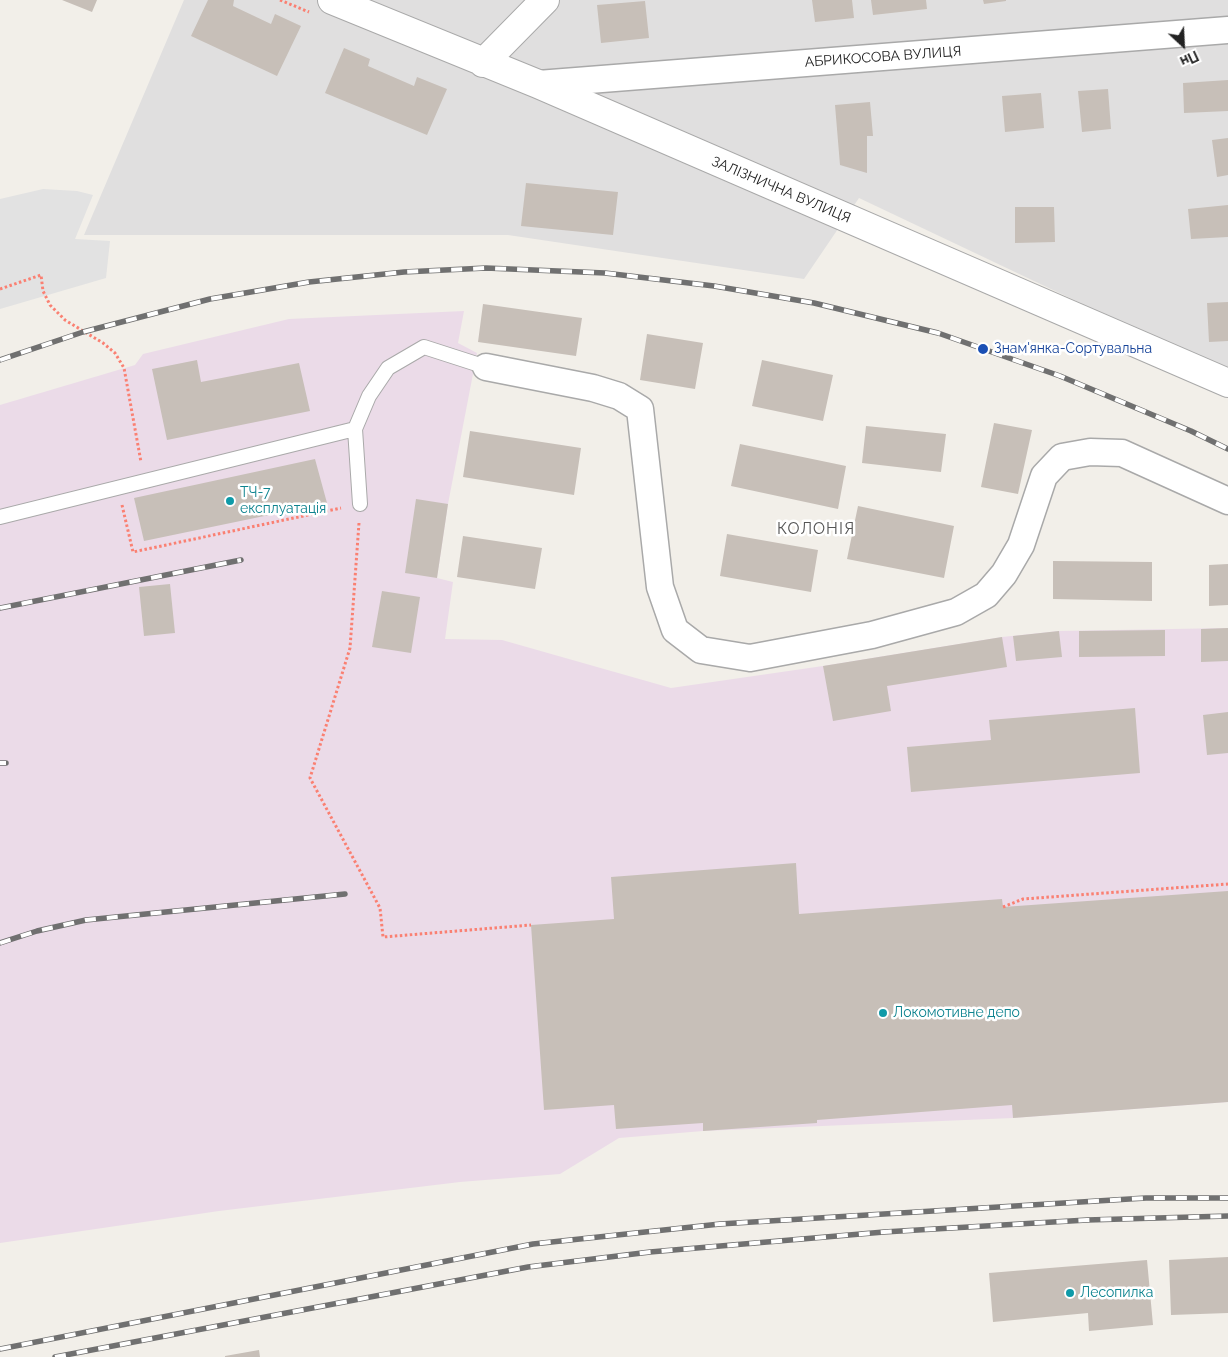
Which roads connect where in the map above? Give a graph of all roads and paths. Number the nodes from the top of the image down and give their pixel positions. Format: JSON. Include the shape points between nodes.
{"nodes":[{"id":1,"x":332,"y":0,"type":"edge"},
{"id":2,"x":545,"y":0,"type":"edge"},
{"id":3,"x":1228,"y":30,"type":"edge"},
{"id":4,"x":483,"y":63,"type":"junction"},
{"id":5,"x":538,"y":84,"type":"junction"},
{"id":6,"x":41,"y":275,"type":"dead end"},
{"id":7,"x":0,"y":289,"type":"edge"},
{"id":8,"x":486,"y":367,"type":"joint"},
{"id":9,"x":1228,"y":383,"type":"edge"},
{"id":10,"x":355,"y":428,"type":"junction"},
{"id":11,"x":1228,"y":501,"type":"edge"},
{"id":12,"x":360,"y":504,"type":"joint"},
{"id":13,"x":0,"y":517,"type":"edge"},
{"id":14,"x":1228,"y":884,"type":"edge"},
{"id":15,"x":1003,"y":907,"type":"dead end"},
{"id":16,"x":531,"y":925,"type":"dead end"}],
"edges":[{"from":1,"to":4,"type":"street","name":"ЗАЛІЗНИЧНА ВУЛИЦЯ"},
{"from":2,"to":4,"type":"street"},
{"from":3,"to":5,"type":"street","name":"АБРИКОСОВА ВУЛИЦЯ"},
{"from":4,"to":5,"type":"street","name":"ЗАЛІЗНИЧНА ВУЛИЦЯ"},
{"from":5,"to":9,"type":"street","name":"ЗАЛІЗНИЧНА ВУЛИЦЯ"},
{"from":6,"to":7,"type":"path"},
{"from":8,"to":10,"type":"lane","via":[[424,347],[388,368],[369,396]]},
{"from":8,"to":11,"type":"street","via":[[593,388],[619,396],[640,409],[660,587],[675,630],[701,650],[750,658],[872,635],[956,612],[986,595],[1004,574],[1020,545],[1044,476],[1062,457],[1090,452],[1122,453]]},
{"from":10,"to":12,"type":"lane"},
{"from":10,"to":13,"type":"lane"},
{"from":12,"to":16,"type":"path","via":[[350,648],[310,778],[380,908],[383,937]]},
{"from":14,"to":15,"type":"path","via":[[1023,899]]}]}
